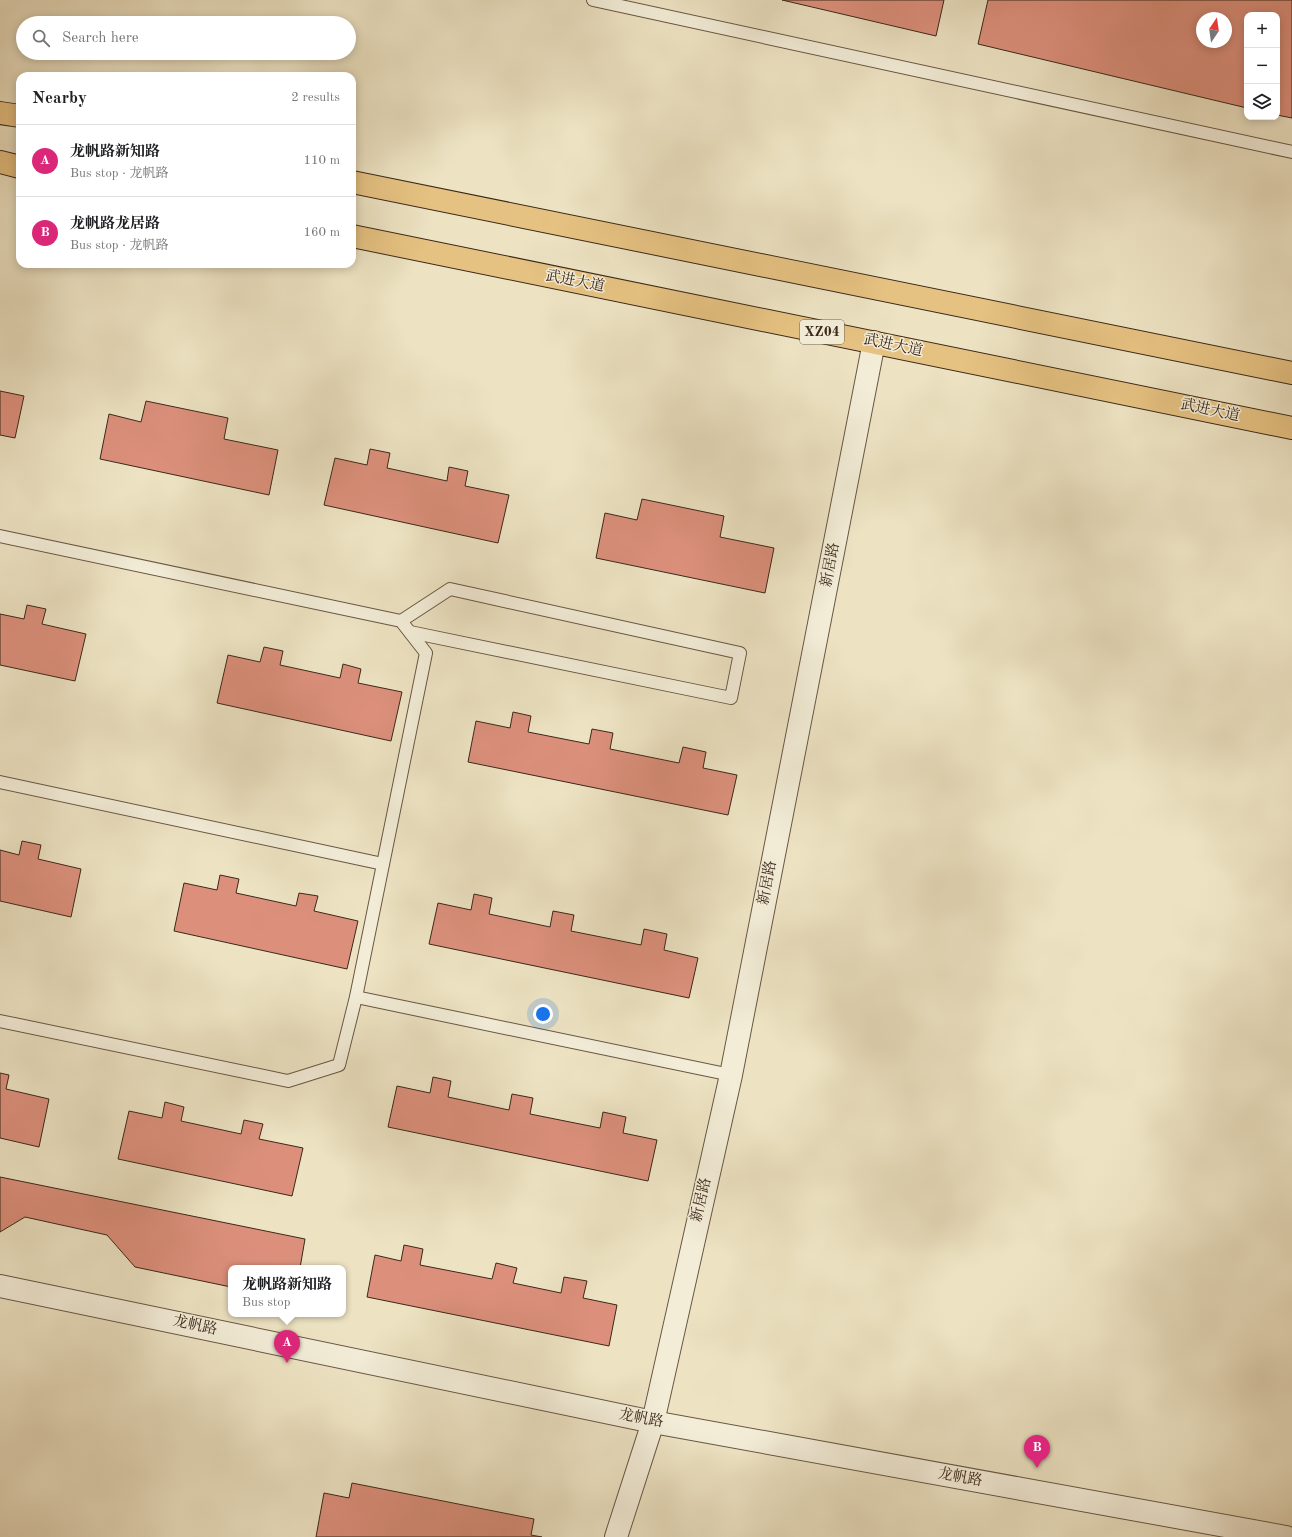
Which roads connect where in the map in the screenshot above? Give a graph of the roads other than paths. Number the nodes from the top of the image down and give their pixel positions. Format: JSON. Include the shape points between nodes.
{"nodes":[{"id":1,"x":593,"y":0,"type":"edge"},
{"id":2,"x":0,"y":112,"type":"edge"},
{"id":3,"x":16,"y":115,"type":"edge"},
{"id":4,"x":1292,"y":152,"type":"edge"},
{"id":5,"x":0,"y":162,"type":"edge"},
{"id":6,"x":16,"y":166,"type":"edge"},
{"id":7,"x":356,"y":183,"type":"edge"},
{"id":8,"x":356,"y":237,"type":"edge"},
{"id":9,"x":874,"y":342,"type":"junction"},
{"id":10,"x":1292,"y":373,"type":"edge"},
{"id":11,"x":1292,"y":428,"type":"edge"},
{"id":12,"x":0,"y":536,"type":"edge"},
{"id":13,"x":401,"y":621,"type":"junction"},
{"id":14,"x":410,"y":632,"type":"junction"},
{"id":15,"x":0,"y":782,"type":"edge"},
{"id":16,"x":383,"y":864,"type":"junction"},
{"id":17,"x":356,"y":997,"type":"junction"},
{"id":18,"x":0,"y":1021,"type":"edge"},
{"id":19,"x":731,"y":1075,"type":"junction"},
{"id":20,"x":0,"y":1286,"type":"edge"},
{"id":21,"x":653,"y":1422,"type":"junction"},
{"id":22,"x":616,"y":1537,"type":"edge"},
{"id":23,"x":1286,"y":1537,"type":"edge"}],
"edges":[{"from":1,"to":4,"type":"lane"},
{"from":2,"to":3,"type":"main road"},
{"from":5,"to":6,"type":"main road"},
{"from":7,"to":10,"type":"main road"},
{"from":8,"to":9,"type":"main road","name":"武进大道","number":"XZ04"},
{"from":9,"to":11,"type":"main road","name":"武进大道","number":"XZ04"},
{"from":9,"to":19,"type":"street","name":"新居路"},
{"from":12,"to":13,"type":"lane"},
{"from":13,"to":14,"type":"lane"},
{"from":13,"to":14,"type":"lane","via":[[450,589],[740,653],[731,698]]},
{"from":14,"to":16,"type":"lane","via":[[426,653]]},
{"from":15,"to":16,"type":"lane"},
{"from":16,"to":17,"type":"lane"},
{"from":17,"to":18,"type":"lane","via":[[339,1065],[288,1081]]},
{"from":17,"to":19,"type":"lane"},
{"from":19,"to":21,"type":"street","name":"新居路"},
{"from":20,"to":21,"type":"street","name":"龙帆路"},
{"from":21,"to":22,"type":"street","name":"新居路"},
{"from":21,"to":23,"type":"street","name":"龙帆路"}]}
